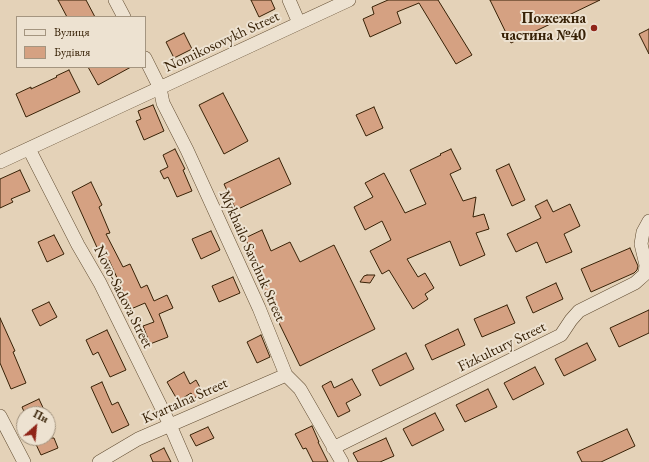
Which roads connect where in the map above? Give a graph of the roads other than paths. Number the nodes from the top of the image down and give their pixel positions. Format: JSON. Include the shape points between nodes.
{"nodes":[{"id":1,"x":115,"y":0,"type":"edge"},
{"id":2,"x":289,"y":0,"type":"edge"},
{"id":3,"x":349,"y":0,"type":"edge"},
{"id":4,"x":123,"y":16,"type":"edge"},
{"id":5,"x":299,"y":23,"type":"junction"},
{"id":6,"x":146,"y":60,"type":"edge"},
{"id":7,"x":160,"y":88,"type":"junction"},
{"id":8,"x":29,"y":149,"type":"junction"},
{"id":9,"x":0,"y":162,"type":"edge"},
{"id":10,"x":649,"y":221,"type":"edge"},
{"id":11,"x":286,"y":375,"type":"junction"},
{"id":12,"x":0,"y":416,"type":"edge"},
{"id":13,"x":170,"y":425,"type":"junction"},
{"id":14,"x":333,"y":448,"type":"junction"},
{"id":15,"x":24,"y":462,"type":"edge"},
{"id":16,"x":99,"y":462,"type":"edge"},
{"id":17,"x":186,"y":462,"type":"edge"},
{"id":18,"x":342,"y":462,"type":"edge"}],
"edges":[{"from":1,"to":4,"type":"street"},
{"from":2,"to":5,"type":"street"},
{"from":3,"to":5,"type":"street","name":"Nomikosovykh Street"},
{"from":5,"to":7,"type":"street","name":"Nomikosovykh Street"},
{"from":6,"to":7,"type":"street","name":"Mykhailo Savchuk Street"},
{"from":7,"to":8,"type":"street","name":"Nomikosovykh Street"},
{"from":7,"to":11,"type":"street","name":"Mykhailo Savchuk Street","via":[[163,103],[259,308]]},
{"from":8,"to":9,"type":"street","name":"Nomikosovykh Street"},
{"from":8,"to":13,"type":"street","name":"Novo-Sadova Street","via":[[100,283]]},
{"from":10,"to":14,"type":"street","name":"Fizkultury Street","via":[[643,232],[641,244],[646,265],[645,274],[636,283],[580,311],[561,335]]},
{"from":11,"to":13,"type":"street","name":"Kvartalna Street"},
{"from":11,"to":14,"type":"street","name":"Mykhailo Savchuk Street","via":[[300,389]]},
{"from":12,"to":15,"type":"street"},
{"from":13,"to":16,"type":"street","name":"Kvartalna Street","via":[[138,439]]},
{"from":13,"to":17,"type":"street","name":"Novo-Sadova Street"},
{"from":14,"to":18,"type":"street","name":"Mykhailo Savchuk Street"}]}
